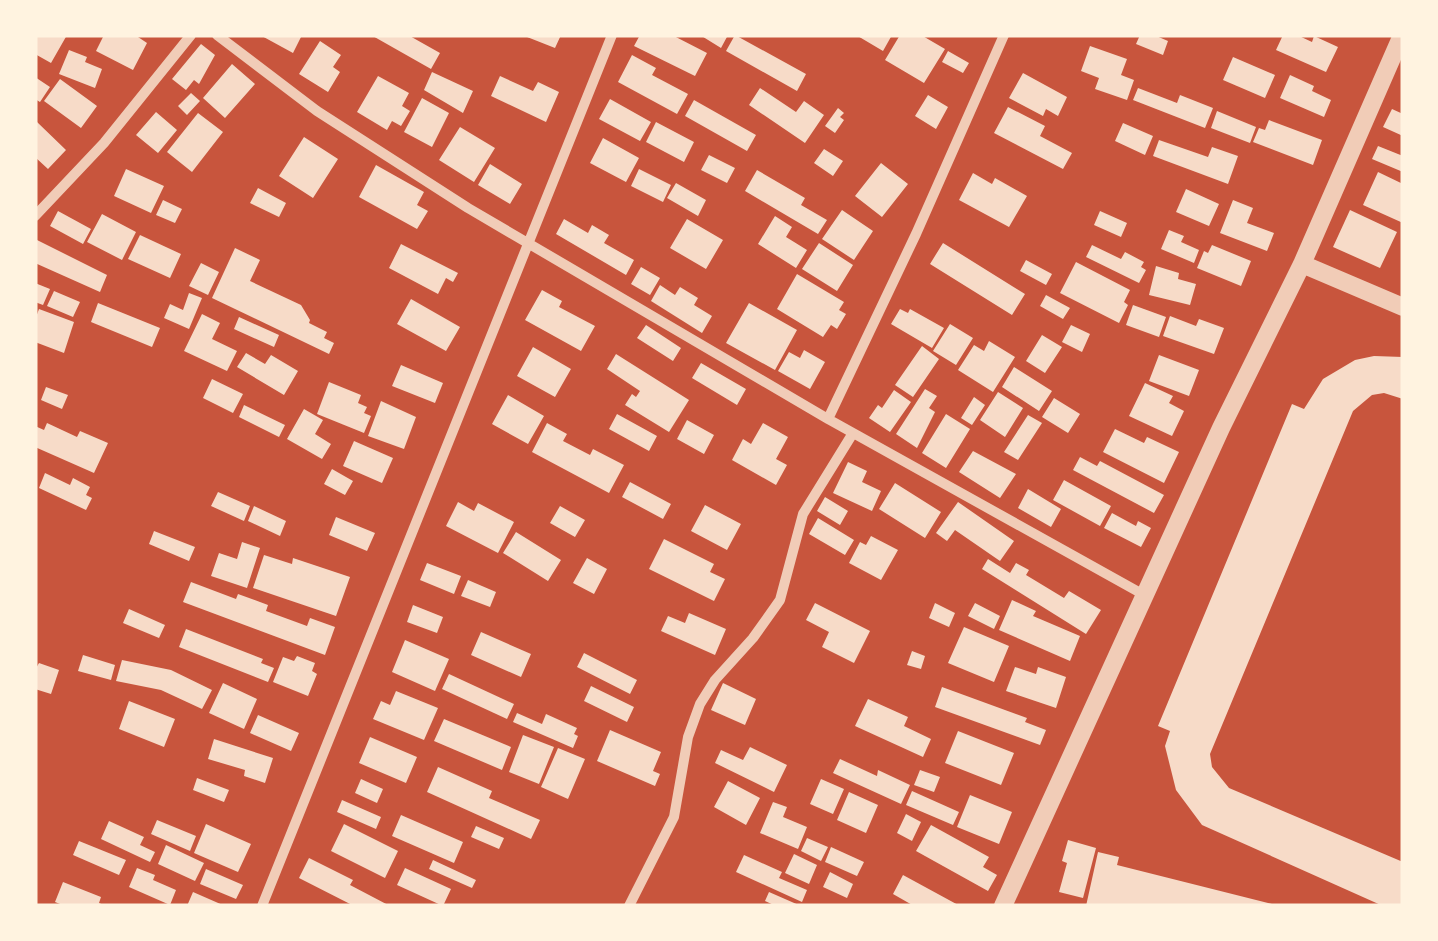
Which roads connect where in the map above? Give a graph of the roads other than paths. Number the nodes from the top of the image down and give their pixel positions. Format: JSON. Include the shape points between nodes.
{"nodes":[{"id":1,"x":191,"y":35,"type":"edge"},
{"id":2,"x":217,"y":35,"type":"edge"},
{"id":3,"x":612,"y":35,"type":"edge"},
{"id":4,"x":1004,"y":35,"type":"edge"},
{"id":5,"x":1402,"y":35,"type":"edge"},
{"id":6,"x":35,"y":216,"type":"edge"},
{"id":7,"x":531,"y":242,"type":"junction"},
{"id":8,"x":1302,"y":264,"type":"junction"},
{"id":9,"x":1403,"y":307,"type":"edge"},
{"id":10,"x":828,"y":419,"type":"junction"},
{"id":11,"x":853,"y":433,"type":"junction"},
{"id":12,"x":1147,"y":597,"type":"junction"},
{"id":13,"x":262,"y":906,"type":"edge"},
{"id":14,"x":629,"y":906,"type":"edge"},
{"id":15,"x":1003,"y":906,"type":"edge"}],
"edges":[{"from":1,"to":6,"type":"street"},
{"from":2,"to":7,"type":"street","via":[[367,144]]},
{"from":3,"to":7,"type":"street"},
{"from":4,"to":10,"type":"street"},
{"from":5,"to":8,"type":"street"},
{"from":7,"to":10,"type":"street"},
{"from":7,"to":13,"type":"street"},
{"from":8,"to":9,"type":"street"},
{"from":8,"to":12,"type":"street"},
{"from":10,"to":11,"type":"street"},
{"from":11,"to":12,"type":"street"},
{"from":11,"to":14,"type":"street","via":[[803,514],[771,616],[700,704],[674,817]]},
{"from":12,"to":15,"type":"street"}]}
